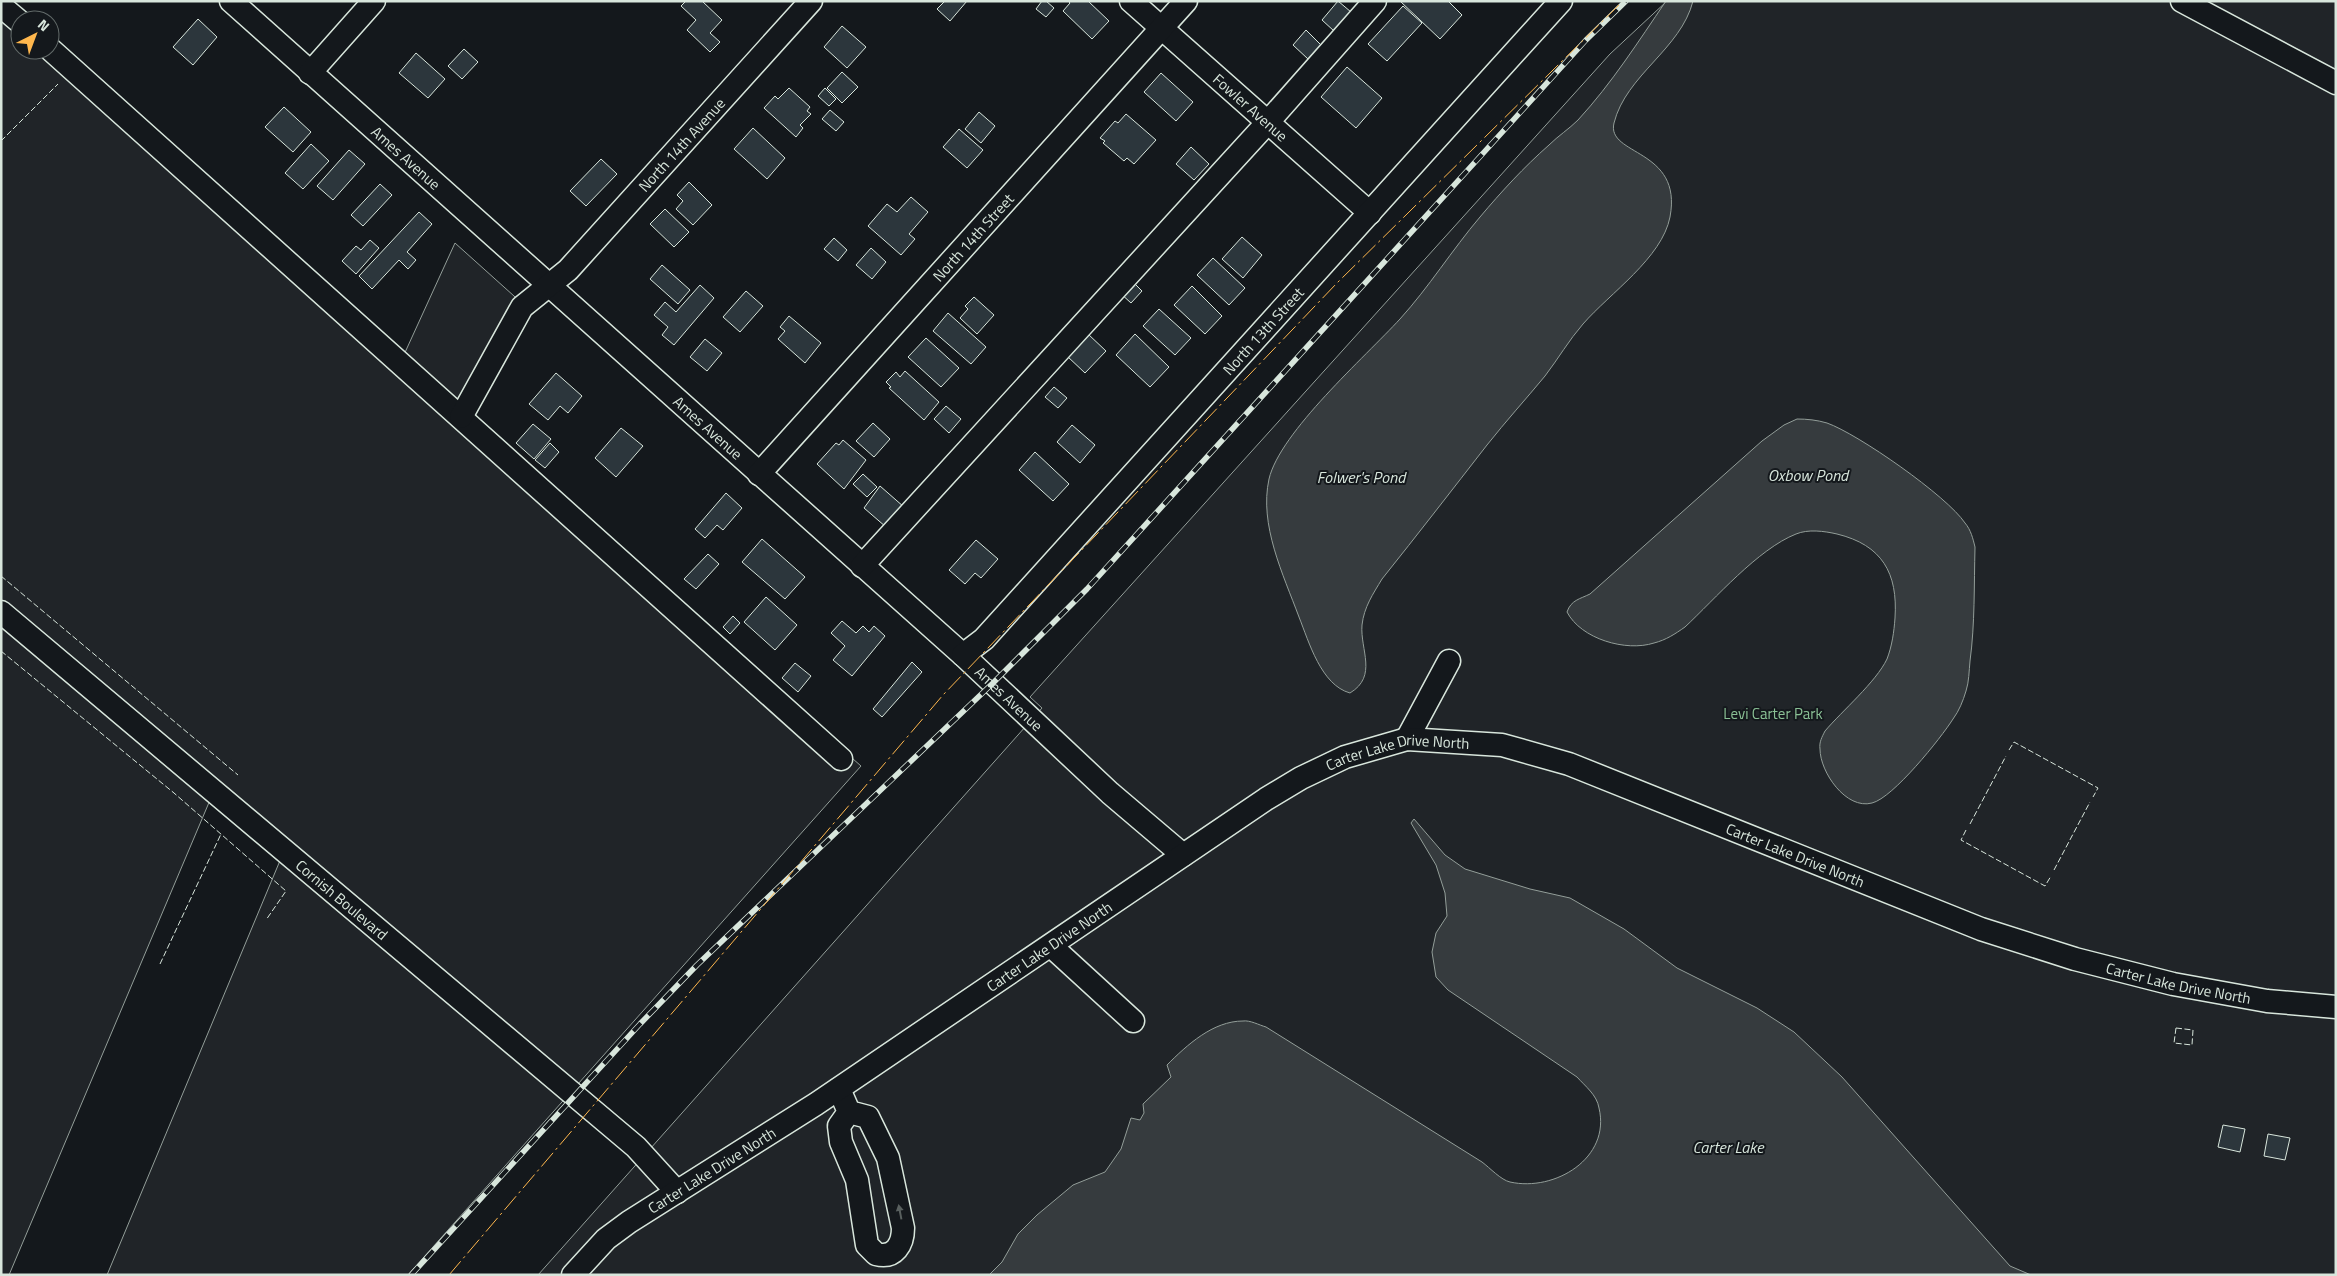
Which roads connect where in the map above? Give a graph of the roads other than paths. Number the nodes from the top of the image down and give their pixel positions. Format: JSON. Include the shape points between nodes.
{"nodes":[{"id":1,"x":231,"y":1,"type":"edge"},
{"id":2,"x":374,"y":1,"type":"edge"},
{"id":3,"x":811,"y":1,"type":"edge"},
{"id":4,"x":1131,"y":1,"type":"edge"},
{"id":5,"x":1186,"y":1,"type":"edge"},
{"id":6,"x":1375,"y":1,"type":"edge"},
{"id":7,"x":1561,"y":1,"type":"edge"},
{"id":8,"x":2182,"y":1,"type":"edge"},
{"id":9,"x":1162,"y":28,"type":"junction"},
{"id":10,"x":60,"y":58,"type":"edge"},
{"id":11,"x":310,"y":73,"type":"junction"},
{"id":12,"x":2336,"y":83,"type":"edge"},
{"id":13,"x":1268,"y":122,"type":"junction"},
{"id":14,"x":1370,"y":213,"type":"junction"},
{"id":15,"x":547,"y":285,"type":"junction"},
{"id":16,"x":461,"y":417,"type":"junction"},
{"id":17,"x":759,"y":474,"type":"junction"},
{"id":18,"x":862,"y":566,"type":"junction"},
{"id":19,"x":1,"y":612,"type":"edge"},
{"id":20,"x":962,"y":655,"type":"junction"},
{"id":21,"x":1448,"y":661,"type":"dead end"},
{"id":22,"x":1407,"y":740,"type":"junction"},
{"id":23,"x":841,"y":759,"type":"dead end"},
{"id":24,"x":1183,"y":855,"type":"junction"},
{"id":25,"x":1051,"y":946,"type":"junction"},
{"id":26,"x":2336,"y":1007,"type":"edge"},
{"id":27,"x":1133,"y":1020,"type":"dead end"},
{"id":28,"x":839,"y":1089,"type":"junction"},
{"id":29,"x":849,"y":1112,"type":"junction"},
{"id":30,"x":678,"y":1192,"type":"junction"},
{"id":31,"x":573,"y":1275,"type":"edge"}],
"edges":[{"from":1,"to":11,"type":"street","name":"Ames Avenue"},
{"from":2,"to":11,"type":"street"},
{"from":3,"to":15,"type":"street","name":"North 14th Avenue","via":[[568,270]]},
{"from":4,"to":9,"type":"street","name":"Fowler Avenue"},
{"from":5,"to":9,"type":"street","name":"North 14th Street"},
{"from":6,"to":13,"type":"street"},
{"from":7,"to":14,"type":"street","name":"North 13th Street"},
{"from":8,"to":12,"type":"street"},
{"from":9,"to":13,"type":"street","name":"Fowler Avenue"},
{"from":9,"to":17,"type":"street","name":"North 14th Street"},
{"from":10,"to":16,"type":"street"},
{"from":11,"to":15,"type":"street","name":"Ames Avenue"},
{"from":13,"to":14,"type":"street","name":"Fowler Avenue"},
{"from":13,"to":18,"type":"street"},
{"from":14,"to":20,"type":"street","name":"North 13th Street","via":[[991,632]]},
{"from":15,"to":16,"type":"street","name":"North 14th Avenue","via":[[522,307]]},
{"from":15,"to":17,"type":"street","name":"Ames Avenue"},
{"from":16,"to":23,"type":"street"},
{"from":17,"to":18,"type":"street","name":"Ames Avenue"},
{"from":18,"to":20,"type":"street","name":"Ames Avenue"},
{"from":19,"to":30,"type":"street","name":"Cornish Boulevard","via":[[636,1147]]},
{"from":20,"to":24,"type":"street","name":"Ames Avenue","via":[[1110,793]]},
{"from":21,"to":22,"type":"street"},
{"from":22,"to":24,"type":"street","name":"Carter Lake Drive North","via":[[1345,757],[1302,778]]},
{"from":22,"to":26,"type":"street","name":"Carter Lake Drive North","via":[[1502,745],[1569,764],[1981,929],[2075,960],[2173,984],[2267,1001]]},
{"from":24,"to":25,"type":"street","name":"Carter Lake Drive North"},
{"from":25,"to":27,"type":"street"},
{"from":25,"to":28,"type":"street","name":"Carter Lake Drive North"},
{"from":28,"to":29,"type":"street"},
{"from":28,"to":30,"type":"street","name":"Carter Lake Drive North"},
{"from":29,"to":29,"type":"street","one_way":true,"via":[[839,1126],[841,1142],[857,1180],[866,1245],[876,1254],[889,1255],[900,1244],[903,1228],[888,1158],[868,1117]]},
{"from":30,"to":31,"type":"street","name":"Carter Lake Drive North","via":[[606,1238]]}]}
